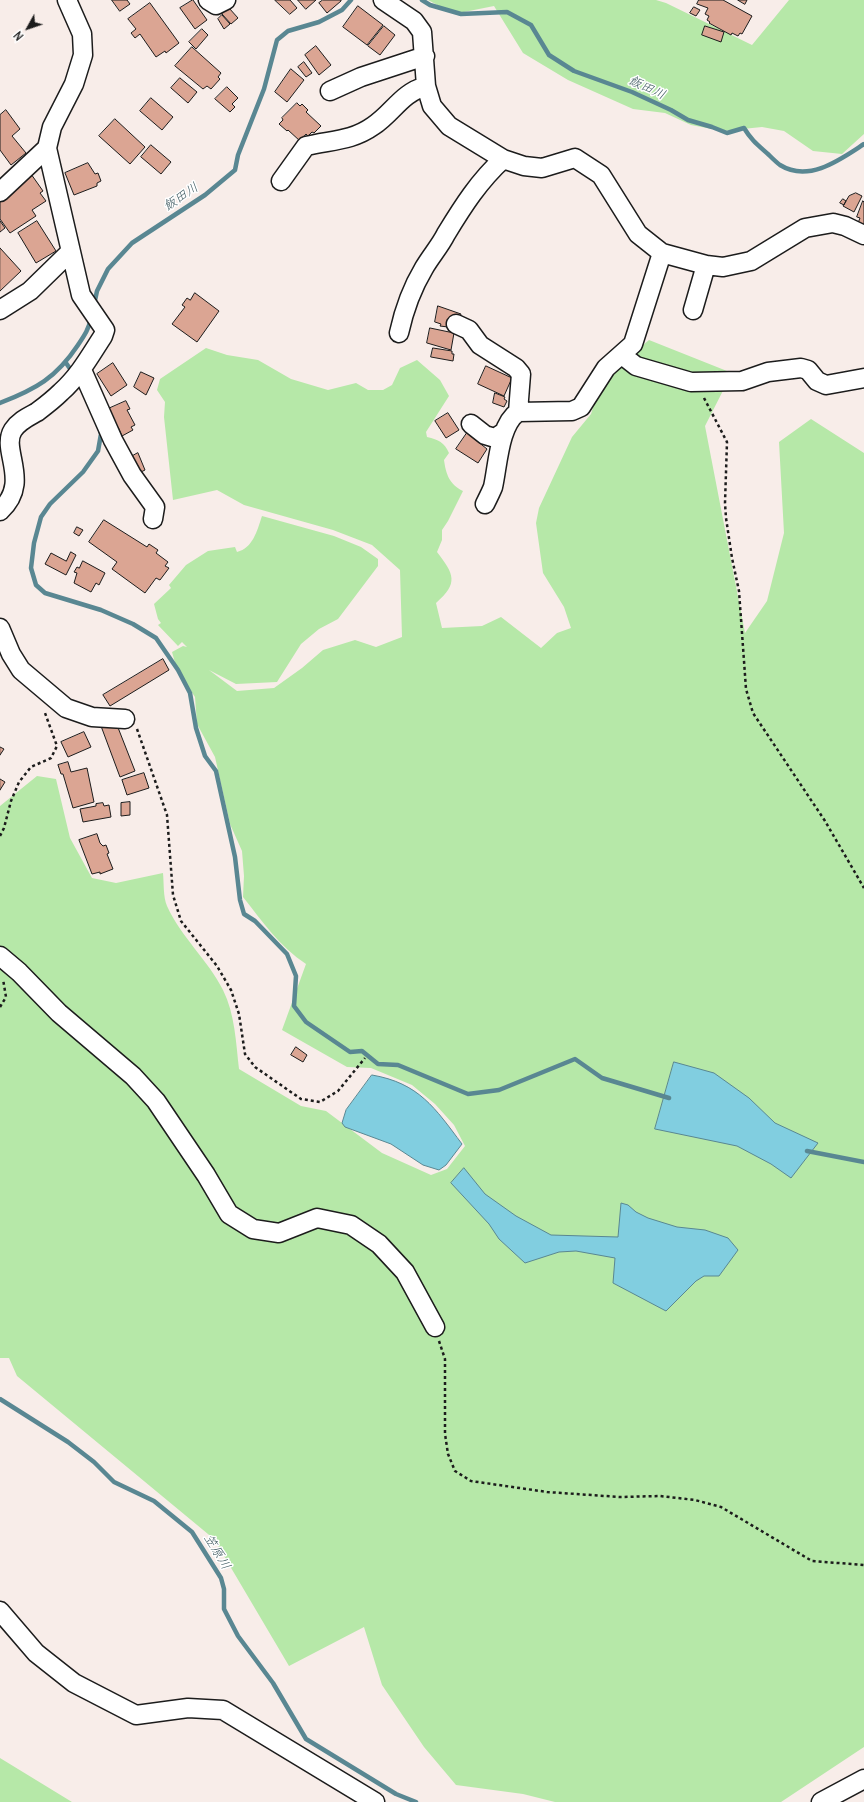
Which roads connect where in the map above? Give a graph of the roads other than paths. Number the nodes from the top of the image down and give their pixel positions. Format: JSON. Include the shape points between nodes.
{"nodes":[{"id":1,"x":67,"y":0,"type":"edge"},
{"id":2,"x":208,"y":0,"type":"edge"},
{"id":3,"x":226,"y":0,"type":"edge"},
{"id":4,"x":382,"y":0,"type":"edge"},
{"id":5,"x":425,"y":56,"type":"junction"},
{"id":6,"x":426,"y":86,"type":"junction"},
{"id":7,"x":330,"y":91,"type":"dead end"},
{"id":8,"x":47,"y":148,"type":"junction"},
{"id":9,"x":503,"y":159,"type":"junction"},
{"id":10,"x":281,"y":181,"type":"dead end"},
{"id":11,"x":0,"y":192,"type":"edge"},
{"id":12,"x":864,"y":235,"type":"edge"},
{"id":13,"x":70,"y":252,"type":"junction"},
{"id":14,"x":662,"y":253,"type":"junction"},
{"id":15,"x":706,"y":265,"type":"junction"},
{"id":16,"x":0,"y":310,"type":"edge"},
{"id":17,"x":693,"y":310,"type":"dead end"},
{"id":18,"x":456,"y":324,"type":"dead end"},
{"id":19,"x":399,"y":333,"type":"dead end"},
{"id":20,"x":622,"y":355,"type":"junction"},
{"id":21,"x":82,"y":370,"type":"junction"},
{"id":22,"x":864,"y":378,"type":"edge"},
{"id":23,"x":518,"y":412,"type":"junction"},
{"id":24,"x":471,"y":424,"type":"dead end"},
{"id":25,"x":504,"y":432,"type":"junction"},
{"id":26,"x":485,"y":504,"type":"dead end"},
{"id":27,"x":0,"y":511,"type":"edge"},
{"id":28,"x":153,"y":519,"type":"dead end"},
{"id":29,"x":1,"y":638,"type":"edge"},
{"id":30,"x":124,"y":719,"type":"road end"},
{"id":31,"x":0,"y":956,"type":"edge"},
{"id":32,"x":435,"y":1327,"type":"road end"},
{"id":33,"x":0,"y":1611,"type":"edge"},
{"id":34,"x":864,"y":1779,"type":"edge"},
{"id":35,"x":375,"y":1802,"type":"edge"},
{"id":36,"x":821,"y":1802,"type":"edge"}],
"edges":[{"from":1,"to":8,"type":"street","via":[[82,34],[83,55],[74,84],[52,127]]},
{"from":2,"to":3,"type":"street","via":[[216,5]]},
{"from":4,"to":5,"type":"street","via":[[414,21],[422,32]]},
{"from":5,"to":6,"type":"street"},
{"from":5,"to":7,"type":"street","via":[[361,77]]},
{"from":6,"to":9,"type":"street","via":[[432,106],[449,126]]},
{"from":6,"to":10,"type":"street","via":[[404,96],[380,121],[357,136],[306,146]]},
{"from":8,"to":11,"type":"street"},
{"from":8,"to":13,"type":"street"},
{"from":9,"to":14,"type":"street","via":[[524,166],[542,168],[575,158],[601,175],[638,234]]},
{"from":9,"to":19,"type":"street","via":[[490,171],[464,205],[424,268],[410,294]]},
{"from":12,"to":15,"type":"street","via":[[833,223],[805,228],[751,261],[723,267]]},
{"from":13,"to":16,"type":"street","via":[[30,291]]},
{"from":13,"to":21,"type":"street","via":[[81,295],[105,330]]},
{"from":14,"to":15,"type":"street"},
{"from":14,"to":20,"type":"street","via":[[633,344]]},
{"from":15,"to":17,"type":"street"},
{"from":18,"to":23,"type":"street","via":[[469,330],[480,345],[516,368],[521,374]]},
{"from":20,"to":22,"type":"street","via":[[636,366],[691,382],[742,381],[768,372],[801,368],[808,370],[821,384],[826,385]]},
{"from":20,"to":23,"type":"street","via":[[606,368],[592,386],[581,407],[572,411]]},
{"from":21,"to":27,"type":"street","via":[[61,392],[24,418],[12,431],[10,444],[15,482],[12,496]]},
{"from":21,"to":28,"type":"street","via":[[132,475],[155,507]]},
{"from":23,"to":25,"type":"street","via":[[513,415]]},
{"from":24,"to":25,"type":"street","via":[[485,435],[495,438]]},
{"from":25,"to":26,"type":"street","via":[[492,489]]},
{"from":29,"to":30,"type":"street","via":[[21,670],[66,708],[92,717]]},
{"from":31,"to":32,"type":"street","via":[[59,1013],[133,1076],[156,1101],[229,1214],[253,1230],[279,1233],[317,1218],[351,1225],[380,1244],[405,1272]]},
{"from":33,"to":35,"type":"street","via":[[36,1653],[69,1679],[136,1715],[188,1708],[223,1710]]},
{"from":34,"to":36,"type":"street"}]}
